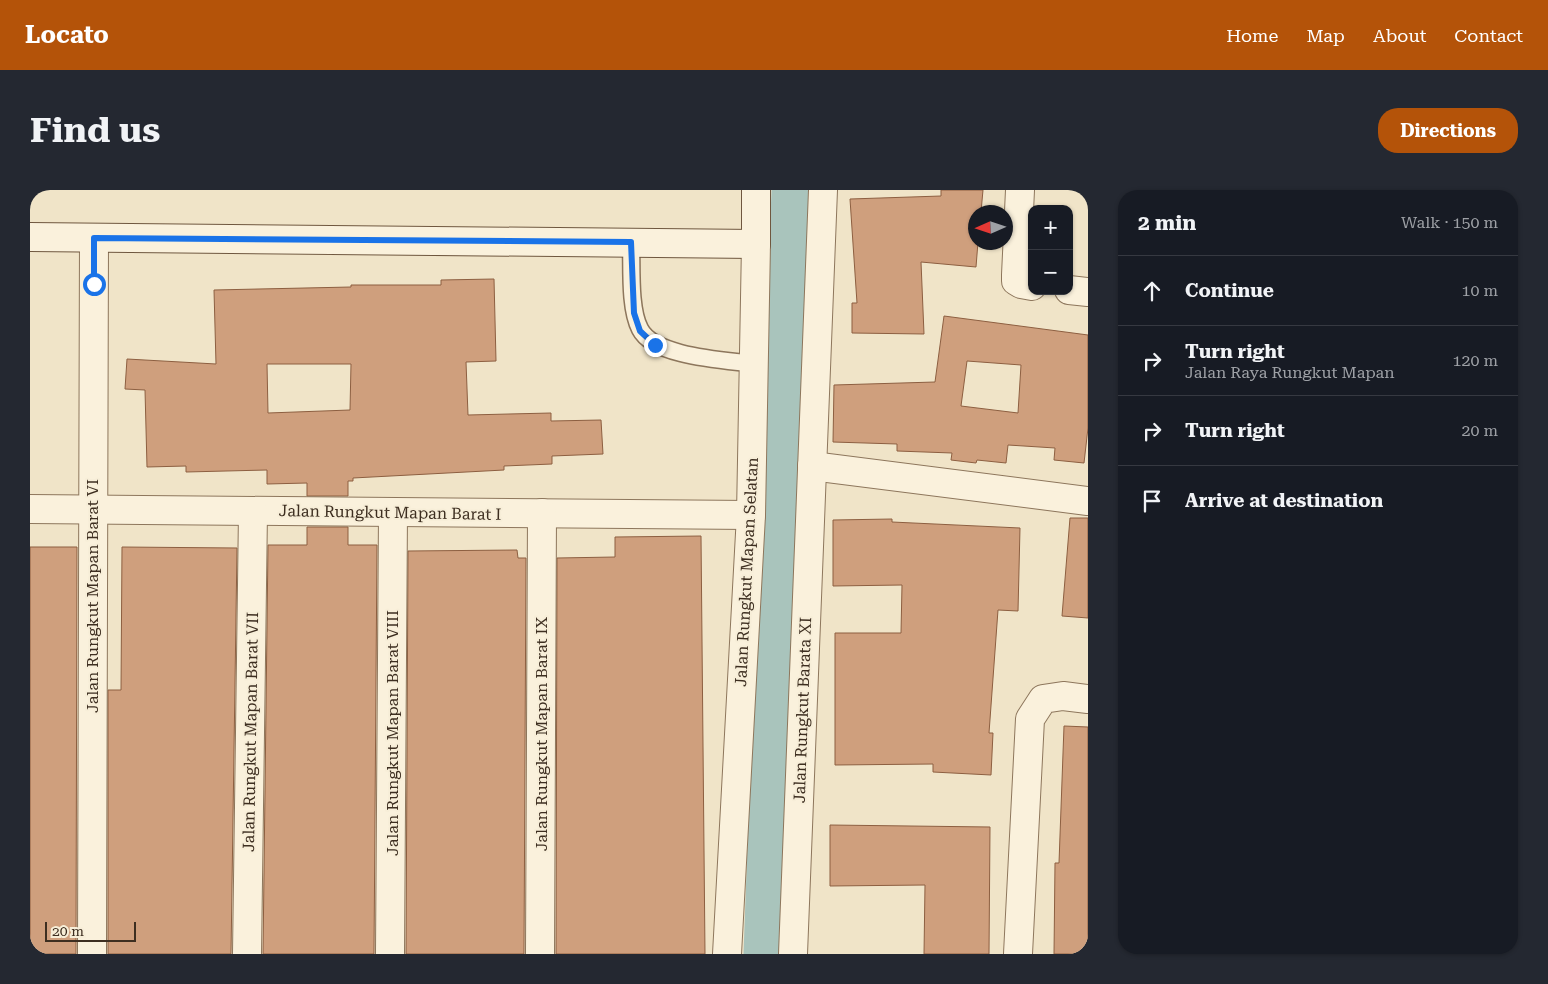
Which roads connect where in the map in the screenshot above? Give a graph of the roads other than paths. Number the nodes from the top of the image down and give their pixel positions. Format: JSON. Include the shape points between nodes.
{"nodes":[{"id":1,"x":756,"y":190,"type":"edge"},
{"id":2,"x":823,"y":190,"type":"edge"},
{"id":3,"x":1020,"y":190,"type":"edge"},
{"id":4,"x":30,"y":237,"type":"edge"},
{"id":5,"x":94,"y":238,"type":"junction"},
{"id":6,"x":631,"y":242,"type":"junction"},
{"id":7,"x":756,"y":244,"type":"junction"},
{"id":8,"x":1028,"y":285,"type":"edge"},
{"id":9,"x":1073,"y":290,"type":"edge"},
{"id":10,"x":1088,"y":292,"type":"edge"},
{"id":11,"x":754,"y":364,"type":"junction"},
{"id":12,"x":812,"y":466,"type":"junction"},
{"id":13,"x":1088,"y":501,"type":"edge"},
{"id":14,"x":30,"y":509,"type":"edge"},
{"id":15,"x":92,"y":510,"type":"junction"},
{"id":16,"x":253,"y":511,"type":"junction"},
{"id":17,"x":393,"y":512,"type":"junction"},
{"id":18,"x":542,"y":513,"type":"junction"},
{"id":19,"x":751,"y":515,"type":"junction"},
{"id":20,"x":1088,"y":699,"type":"edge"},
{"id":21,"x":92,"y":954,"type":"edge"},
{"id":22,"x":247,"y":954,"type":"edge"},
{"id":23,"x":390,"y":954,"type":"edge"},
{"id":24,"x":540,"y":954,"type":"edge"},
{"id":25,"x":727,"y":954,"type":"edge"},
{"id":26,"x":793,"y":954,"type":"edge"},
{"id":27,"x":1018,"y":954,"type":"edge"}],
"edges":[{"from":1,"to":7,"type":"street","name":"Jalan Rungkut Mapan Selatan"},
{"from":2,"to":12,"type":"street","name":"Jalan Rungkut Barata XI"},
{"from":3,"to":8,"type":"street","via":[[1016,281]]},
{"from":4,"to":5,"type":"street"},
{"from":5,"to":6,"type":"street"},
{"from":5,"to":15,"type":"street","name":"Jalan Rungkut Mapan Barat VI"},
{"from":6,"to":7,"type":"street"},
{"from":6,"to":11,"type":"lane","via":[[634,313],[640,331],[655,345],[693,355]]},
{"from":7,"to":11,"type":"street","name":"Jalan Rungkut Mapan Selatan"},
{"from":9,"to":10,"type":"street"},
{"from":11,"to":19,"type":"street","name":"Jalan Rungkut Mapan Selatan"},
{"from":12,"to":13,"type":"street"},
{"from":12,"to":26,"type":"street","name":"Jalan Rungkut Barata XI"},
{"from":14,"to":15,"type":"street","name":"Jalan Rungkut Mapan Barat I"},
{"from":15,"to":16,"type":"street","name":"Jalan Rungkut Mapan Barat I"},
{"from":15,"to":21,"type":"street","name":"Jalan Rungkut Mapan Barat VI"},
{"from":16,"to":17,"type":"street","name":"Jalan Rungkut Mapan Barat I"},
{"from":16,"to":22,"type":"street","name":"Jalan Rungkut Mapan Barat VII"},
{"from":17,"to":18,"type":"street","name":"Jalan Rungkut Mapan Barat I"},
{"from":17,"to":23,"type":"street","name":"Jalan Rungkut Mapan Barat VIII"},
{"from":18,"to":19,"type":"street","name":"Jalan Rungkut Mapan Barat I"},
{"from":18,"to":24,"type":"street","name":"Jalan Rungkut Mapan Barat IX"},
{"from":19,"to":25,"type":"street","name":"Jalan Rungkut Mapan Selatan"},
{"from":20,"to":27,"type":"street","via":[[1064,696],[1043,699],[1030,719]]}]}
